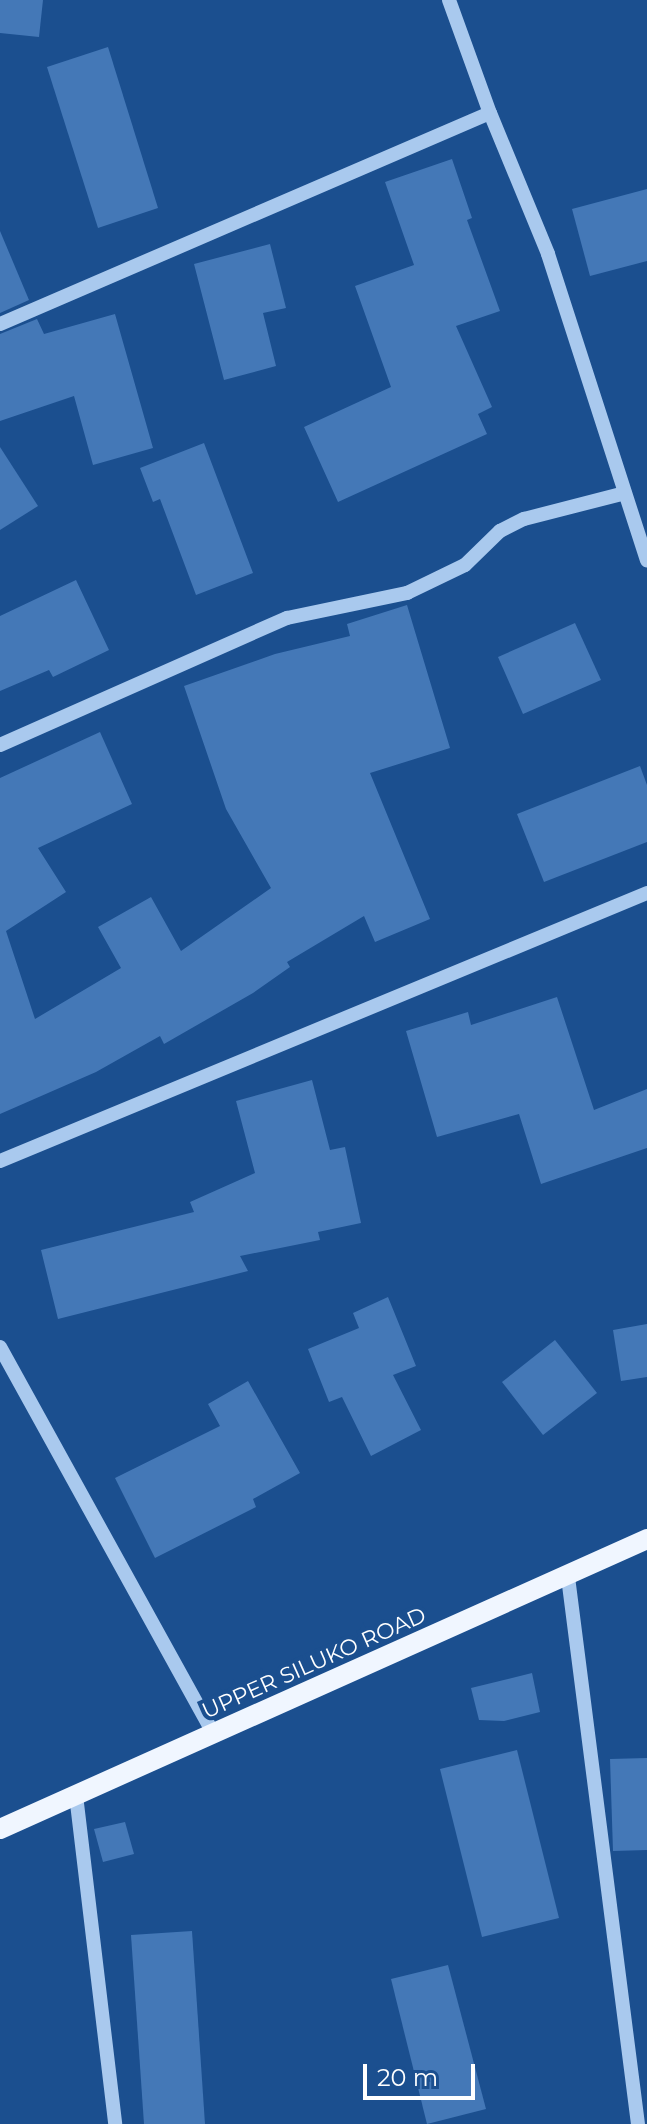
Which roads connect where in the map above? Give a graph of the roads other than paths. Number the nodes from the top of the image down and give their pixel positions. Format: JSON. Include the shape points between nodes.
{"nodes":[{"id":1,"x":449,"y":0,"type":"edge"},
{"id":2,"x":490,"y":113,"type":"junction"},
{"id":3,"x":0,"y":324,"type":"edge"},
{"id":4,"x":625,"y":493,"type":"junction"},
{"id":5,"x":647,"y":560,"type":"edge"},
{"id":6,"x":0,"y":745,"type":"edge"},
{"id":7,"x":647,"y":893,"type":"edge"},
{"id":8,"x":0,"y":1161,"type":"edge"},
{"id":9,"x":0,"y":1347,"type":"edge"},
{"id":10,"x":647,"y":1539,"type":"edge"},
{"id":11,"x":568,"y":1577,"type":"junction"},
{"id":12,"x":214,"y":1734,"type":"junction"},
{"id":13,"x":76,"y":1795,"type":"junction"},
{"id":14,"x":0,"y":1829,"type":"edge"},
{"id":15,"x":641,"y":2089,"type":"edge"},
{"id":16,"x":115,"y":2124,"type":"edge"},
{"id":17,"x":638,"y":2124,"type":"edge"}],
"edges":[{"from":1,"to":2,"type":"street"},
{"from":2,"to":3,"type":"street"},
{"from":2,"to":4,"type":"street","via":[[548,254]]},
{"from":4,"to":5,"type":"street"},
{"from":4,"to":6,"type":"street","via":[[524,519],[500,531],[465,565],[407,593],[287,618]]},
{"from":7,"to":8,"type":"street"},
{"from":9,"to":12,"type":"street"},
{"from":10,"to":11,"type":"main road","name":"UPPER SILUKO ROAD"},
{"from":11,"to":12,"type":"main road","name":"UPPER SILUKO ROAD"},
{"from":11,"to":15,"type":"street"},
{"from":12,"to":13,"type":"main road","name":"UPPER SILUKO ROAD"},
{"from":13,"to":14,"type":"main road","name":"UPPER SILUKO ROAD"},
{"from":13,"to":16,"type":"street"},
{"from":15,"to":17,"type":"street"}]}
